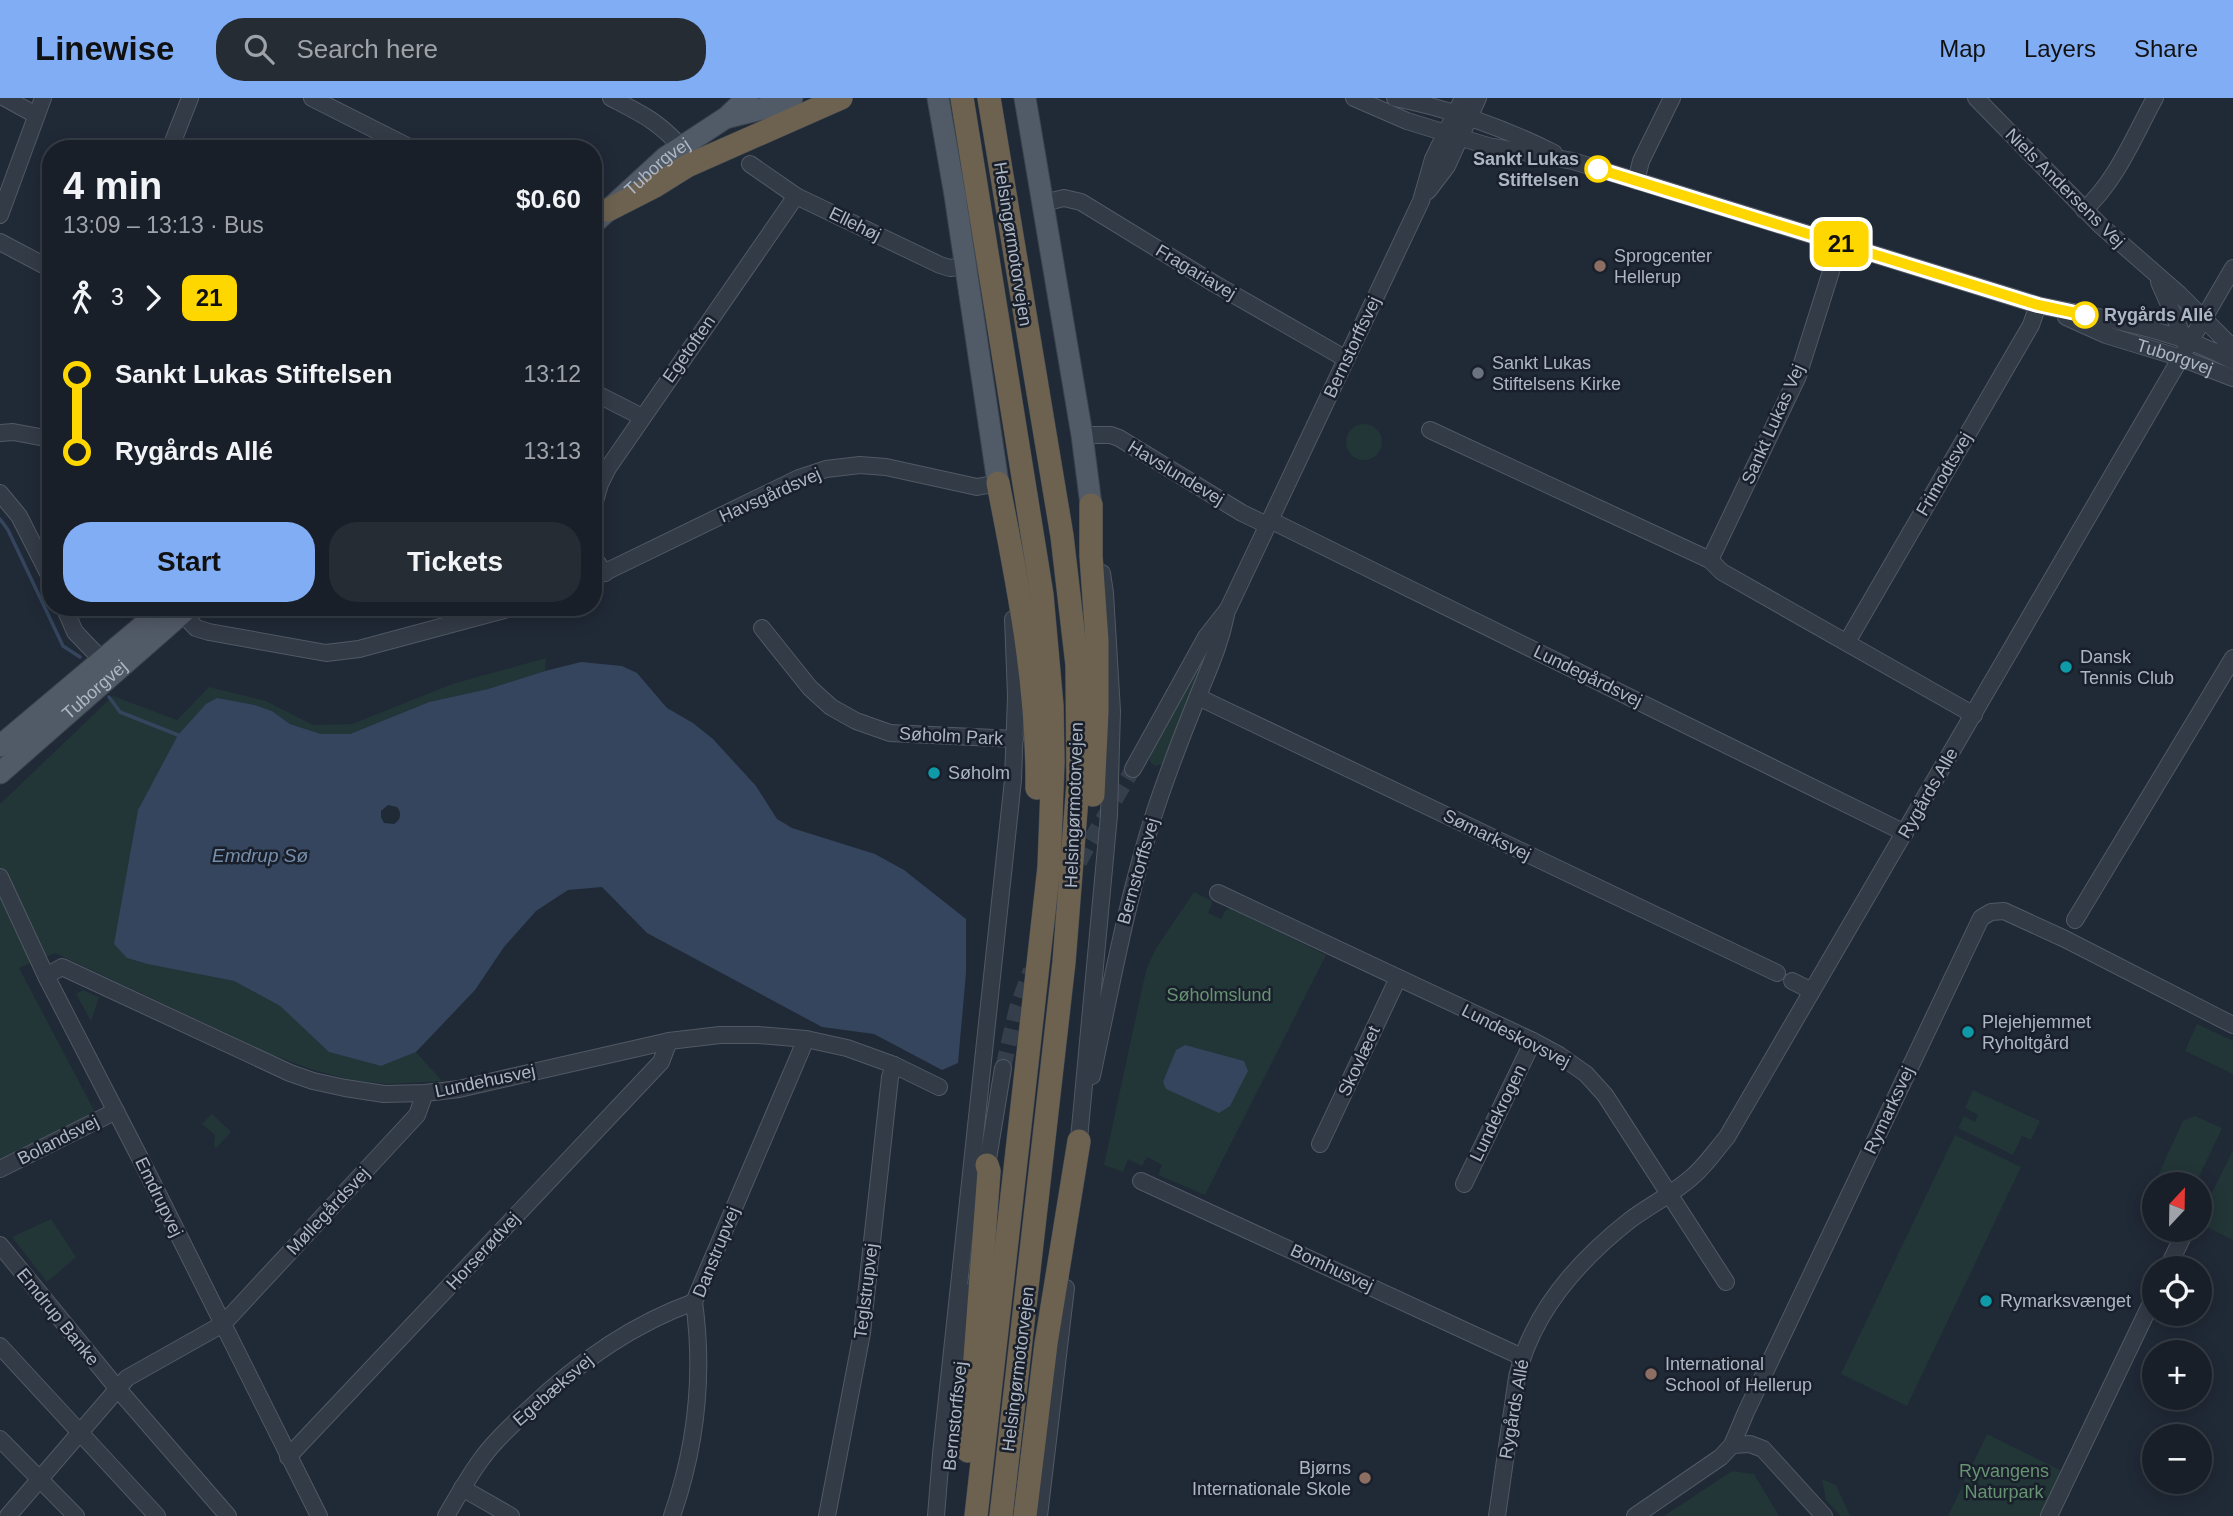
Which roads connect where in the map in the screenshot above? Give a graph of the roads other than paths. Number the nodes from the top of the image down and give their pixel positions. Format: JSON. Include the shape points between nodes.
{"nodes":[{"id":1,"x":5,"y":98,"type":"edge"},
{"id":2,"x":43,"y":98,"type":"edge"},
{"id":3,"x":190,"y":98,"type":"edge"},
{"id":4,"x":312,"y":98,"type":"edge"},
{"id":5,"x":611,"y":98,"type":"edge"},
{"id":6,"x":747,"y":98,"type":"edge"},
{"id":7,"x":792,"y":98,"type":"edge"},
{"id":8,"x":841,"y":98,"type":"edge"},
{"id":9,"x":938,"y":98,"type":"edge"},
{"id":10,"x":962,"y":98,"type":"edge"},
{"id":11,"x":989,"y":98,"type":"edge"},
{"id":12,"x":1025,"y":98,"type":"edge"},
{"id":13,"x":1354,"y":98,"type":"edge"},
{"id":14,"x":1395,"y":98,"type":"edge"},
{"id":15,"x":1463,"y":98,"type":"edge"},
{"id":16,"x":1478,"y":98,"type":"edge"},
{"id":17,"x":1672,"y":98,"type":"edge"},
{"id":18,"x":1976,"y":98,"type":"edge"},
{"id":19,"x":2155,"y":98,"type":"edge"},
{"id":20,"x":36,"y":115,"type":"junction"},
{"id":21,"x":1462,"y":116,"type":"junction"},
{"id":22,"x":727,"y":117,"type":"junction"},
{"id":23,"x":1453,"y":135,"type":"junction"},
{"id":24,"x":174,"y":140,"type":"edge"},
{"id":25,"x":394,"y":140,"type":"edge"},
{"id":26,"x":680,"y":146,"type":"junction"},
{"id":27,"x":1573,"y":161,"type":"junction"},
{"id":28,"x":750,"y":164,"type":"dead end"},
{"id":29,"x":1636,"y":181,"type":"junction"},
{"id":30,"x":796,"y":196,"type":"junction"},
{"id":31,"x":1043,"y":203,"type":"junction"},
{"id":32,"x":2084,"y":210,"type":"junction"},
{"id":33,"x":0,"y":215,"type":"edge"},
{"id":34,"x":602,"y":216,"type":"edge"},
{"id":35,"x":602,"y":216,"type":"edge"},
{"id":36,"x":0,"y":242,"type":"edge"},
{"id":37,"x":1840,"y":243,"type":"junction"},
{"id":38,"x":42,"y":264,"type":"edge"},
{"id":39,"x":966,"y":266,"type":"junction"},
{"id":40,"x":2233,"y":268,"type":"edge"},
{"id":41,"x":2157,"y":276,"type":"junction"},
{"id":42,"x":2038,"y":305,"type":"junction"},
{"id":43,"x":2204,"y":318,"type":"junction"},
{"id":44,"x":2186,"y":347,"type":"junction"},
{"id":45,"x":2233,"y":348,"type":"edge"},
{"id":46,"x":1346,"y":359,"type":"junction"},
{"id":47,"x":2233,"y":361,"type":"edge"},
{"id":48,"x":2203,"y":365,"type":"joint"},
{"id":49,"x":2233,"y":377,"type":"edge"},
{"id":50,"x":602,"y":397,"type":"edge"},
{"id":51,"x":642,"y":417,"type":"junction"},
{"id":52,"x":1430,"y":430,"type":"dead end"},
{"id":53,"x":0,"y":433,"type":"edge"},
{"id":54,"x":1082,"y":435,"type":"junction"},
{"id":55,"x":42,"y":437,"type":"edge"},
{"id":56,"x":602,"y":480,"type":"edge"},
{"id":57,"x":998,"y":483,"type":"junction"},
{"id":58,"x":0,"y":493,"type":"edge"},
{"id":59,"x":1091,"y":505,"type":"junction"},
{"id":60,"x":1269,"y":522,"type":"junction"},
{"id":61,"x":1710,"y":560,"type":"junction"},
{"id":62,"x":42,"y":561,"type":"edge"},
{"id":63,"x":602,"y":575,"type":"edge"},
{"id":64,"x":1228,"y":609,"type":"junction"},
{"id":65,"x":68,"y":616,"type":"edge"},
{"id":66,"x":170,"y":616,"type":"edge"},
{"id":67,"x":185,"y":616,"type":"edge"},
{"id":68,"x":482,"y":616,"type":"edge"},
{"id":69,"x":761,"y":628,"type":"dead end"},
{"id":70,"x":1847,"y":642,"type":"junction"},
{"id":71,"x":2233,"y":658,"type":"edge"},
{"id":72,"x":106,"y":668,"type":"junction"},
{"id":73,"x":1198,"y":697,"type":"junction"},
{"id":74,"x":1974,"y":715,"type":"junction"},
{"id":75,"x":1015,"y":739,"type":"junction"},
{"id":76,"x":0,"y":746,"type":"edge"},
{"id":77,"x":1133,"y":769,"type":"tunnel mouth"},
{"id":78,"x":0,"y":773,"type":"edge"},
{"id":79,"x":1905,"y":833,"type":"junction"},
{"id":80,"x":0,"y":877,"type":"edge"},
{"id":81,"x":1218,"y":893,"type":"dead end"},
{"id":82,"x":2075,"y":920,"type":"dead end"},
{"id":83,"x":1777,"y":973,"type":"dead end"},
{"id":84,"x":46,"y":976,"type":"junction"},
{"id":85,"x":1398,"y":978,"type":"junction"},
{"id":86,"x":1792,"y":981,"type":"dead end"},
{"id":87,"x":1812,"y":991,"type":"junction"},
{"id":88,"x":1034,"y":1005,"type":"junction"},
{"id":89,"x":2233,"y":1025,"type":"edge"},
{"id":90,"x":806,"y":1040,"type":"junction"},
{"id":91,"x":669,"y":1041,"type":"junction"},
{"id":92,"x":1533,"y":1041,"type":"junction"},
{"id":93,"x":1054,"y":1051,"type":"junction"},
{"id":94,"x":894,"y":1065,"type":"junction"},
{"id":95,"x":1003,"y":1068,"type":"tunnel mouth"},
{"id":96,"x":939,"y":1087,"type":"dead end"},
{"id":97,"x":425,"y":1093,"type":"junction"},
{"id":98,"x":116,"y":1111,"type":"junction"},
{"id":99,"x":1079,"y":1141,"type":"junction"},
{"id":100,"x":1320,"y":1144,"type":"dead end"},
{"id":101,"x":987,"y":1165,"type":"junction"},
{"id":102,"x":0,"y":1169,"type":"edge"},
{"id":103,"x":1141,"y":1181,"type":"dead end"},
{"id":104,"x":1464,"y":1184,"type":"dead end"},
{"id":105,"x":1668,"y":1194,"type":"junction"},
{"id":106,"x":0,"y":1245,"type":"edge"},
{"id":107,"x":1572,"y":1274,"type":"joint"},
{"id":108,"x":1726,"y":1282,"type":"dead end"},
{"id":109,"x":694,"y":1301,"type":"junction"},
{"id":110,"x":2142,"y":1322,"type":"edge"},
{"id":111,"x":223,"y":1324,"type":"junction"},
{"id":112,"x":0,"y":1346,"type":"edge"},
{"id":113,"x":1522,"y":1357,"type":"junction"},
{"id":114,"x":117,"y":1388,"type":"junction"},
{"id":115,"x":79,"y":1432,"type":"junction"},
{"id":116,"x":0,"y":1439,"type":"edge"},
{"id":117,"x":1732,"y":1446,"type":"junction"},
{"id":118,"x":288,"y":1457,"type":"junction"},
{"id":119,"x":39,"y":1478,"type":"junction"},
{"id":120,"x":462,"y":1488,"type":"junction"},
{"id":121,"x":8,"y":1516,"type":"edge"},
{"id":122,"x":76,"y":1516,"type":"edge"},
{"id":123,"x":157,"y":1516,"type":"edge"},
{"id":124,"x":228,"y":1516,"type":"edge"},
{"id":125,"x":319,"y":1516,"type":"edge"},
{"id":126,"x":446,"y":1516,"type":"edge"},
{"id":127,"x":511,"y":1516,"type":"edge"},
{"id":128,"x":672,"y":1516,"type":"edge"},
{"id":129,"x":827,"y":1516,"type":"edge"},
{"id":130,"x":936,"y":1516,"type":"edge"},
{"id":131,"x":944,"y":1516,"type":"edge"},
{"id":132,"x":966,"y":1516,"type":"edge"},
{"id":133,"x":976,"y":1516,"type":"edge"},
{"id":134,"x":1001,"y":1516,"type":"edge"},
{"id":135,"x":1025,"y":1516,"type":"edge"},
{"id":136,"x":1040,"y":1516,"type":"edge"},
{"id":137,"x":1497,"y":1516,"type":"edge"},
{"id":138,"x":1635,"y":1516,"type":"edge"},
{"id":139,"x":1824,"y":1516,"type":"edge"},
{"id":140,"x":2049,"y":1516,"type":"edge"}],
"edges":[{"from":1,"to":20,"type":"street"},
{"from":2,"to":20,"type":"street"},
{"from":3,"to":24,"type":"street"},
{"from":4,"to":25,"type":"street"},
{"from":5,"to":26,"type":"street","via":[[655,121]]},
{"from":6,"to":22,"type":"main road","name":"Tuborgvej"},
{"from":7,"to":22,"type":"main road","name":"Tuborgvej"},
{"from":8,"to":35,"type":"highway","via":[[687,166]]},
{"from":9,"to":39,"type":"main road"},
{"from":10,"to":88,"type":"highway","name":"Helsingørmotorvejen","via":[[1048,650],[1052,817]]},
{"from":11,"to":93,"type":"highway","name":"Helsingørmotorvejen","via":[[1062,536],[1077,665],[1078,784]]},
{"from":12,"to":31,"type":"main road"},
{"from":13,"to":23,"type":"street","name":"Tuborgvej"},
{"from":14,"to":21,"type":"street","name":"Tuborgvej"},
{"from":15,"to":21,"type":"street","name":"Bernstorffsvej"},
{"from":16,"to":21,"type":"street","name":"Bernstorffsvej"},
{"from":17,"to":29,"type":"street"},
{"from":18,"to":32,"type":"street","name":"Niels Andersens Vej"},
{"from":19,"to":32,"type":"street","via":[[2108,183]]},
{"from":20,"to":33,"type":"street"},
{"from":21,"to":23,"type":"street","name":"Bernstorffsvej"},
{"from":21,"to":27,"type":"street","name":"Tuborgvej","via":[[1507,130]]},
{"from":22,"to":26,"type":"main road","name":"Tuborgvej"},
{"from":23,"to":27,"type":"street","name":"Tuborgvej","via":[[1501,149]]},
{"from":23,"to":46,"type":"street","name":"Bernstorffsvej","via":[[1447,166],[1422,199]]},
{"from":26,"to":34,"type":"main road","name":"Tuborgvej"},
{"from":27,"to":29,"type":"street","name":"Tuborgvej"},
{"from":28,"to":30,"type":"street","name":"Ellehøj"},
{"from":29,"to":37,"type":"street","name":"Tuborgvej"},
{"from":30,"to":39,"type":"street","name":"Ellehøj","via":[[940,265]]},
{"from":30,"to":51,"type":"street","name":"Egetoften"},
{"from":31,"to":46,"type":"street","name":"Fragariavej","via":[[1064,198],[1081,202]]},
{"from":31,"to":54,"type":"main road"},
{"from":32,"to":41,"type":"street","name":"Niels Andersens Vej"},
{"from":36,"to":38,"type":"street"},
{"from":37,"to":42,"type":"street","name":"Tuborgvej"},
{"from":37,"to":61,"type":"street","name":"Sankt Lukas Vej","via":[[1798,376]]},
{"from":39,"to":57,"type":"main road"},
{"from":40,"to":43,"type":"street","name":"Rygårds Alle"},
{"from":41,"to":43,"type":"street","name":"Niels Andersens Vej"},
{"from":41,"to":44,"type":"street","name":"Niels Andersens Vej"},
{"from":42,"to":44,"type":"street","name":"Tuborgvej","via":[[2106,335]]},
{"from":42,"to":70,"type":"street","name":"Frimodtsvej","via":[[2031,325]]},
{"from":43,"to":44,"type":"street","name":"Rygårds Alle"},
{"from":43,"to":45,"type":"street","name":"Niels Andersens Vej"},
{"from":44,"to":47,"type":"street","name":"Tuborgvej"},
{"from":44,"to":48,"type":"street","name":"Niels Andersens Vej"},
{"from":44,"to":74,"type":"street","name":"Rygårds Alle"},
{"from":46,"to":60,"type":"street","name":"Bernstorffsvej"},
{"from":48,"to":49,"type":"street","name":"Tuborgvej"},
{"from":50,"to":51,"type":"street"},
{"from":51,"to":56,"type":"street","name":"Egetoften"},
{"from":52,"to":61,"type":"street"},
{"from":53,"to":55,"type":"street"},
{"from":54,"to":59,"type":"main road"},
{"from":54,"to":60,"type":"street","name":"Havslundevej","via":[[1119,438],[1242,513]]},
{"from":57,"to":63,"type":"street","name":"Havsgårdsvej","via":[[977,487],[886,467],[826,469]]},
{"from":57,"to":75,"type":"street","via":[[1013,606]]},
{"from":57,"to":88,"type":"highway","via":[[1034,706]]},
{"from":58,"to":62,"type":"street","via":[[19,516]]},
{"from":59,"to":93,"type":"highway","via":[[1097,712],[1091,820]]},
{"from":59,"to":99,"type":"street","via":[[1105,593],[1113,748]]},
{"from":60,"to":64,"type":"street","name":"Bernstorffsvej"},
{"from":60,"to":79,"type":"street","name":"Lundegårdsvej"},
{"from":61,"to":70,"type":"street","via":[[1721,572]]},
{"from":64,"to":73,"type":"street","name":"Bernstorffsvej"},
{"from":64,"to":77,"type":"street","name":"Bernstorffsvej","via":[[1206,637]]},
{"from":65,"to":72,"type":"street","via":[[75,632]]},
{"from":66,"to":72,"type":"main road","name":"Tuborgvej"},
{"from":67,"to":68,"type":"street","via":[[196,628],[209,632],[326,653],[359,649]]},
{"from":69,"to":75,"type":"street","name":"Søholm Park","via":[[810,688],[856,721],[890,733]]},
{"from":70,"to":74,"type":"street"},
{"from":71,"to":82,"type":"street"},
{"from":72,"to":76,"type":"main road","name":"Tuborgvej"},
{"from":72,"to":78,"type":"main road","name":"Tuborgvej"},
{"from":73,"to":83,"type":"street","name":"Sømarksvej"},
{"from":73,"to":99,"type":"street","name":"Bernstorffsvej","via":[[1160,796],[1131,892]]},
{"from":74,"to":79,"type":"street","name":"Rygårds Alle"},
{"from":75,"to":130,"type":"street"},
{"from":79,"to":87,"type":"street","name":"Rygårds Alle"},
{"from":80,"to":84,"type":"street","name":"Emdrupvej"},
{"from":81,"to":85,"type":"street","name":"Lundeskovsvej"},
{"from":84,"to":97,"type":"street","name":"Lundehusvej","via":[[62,967],[313,1081],[384,1094]]},
{"from":84,"to":98,"type":"street","name":"Emdrupvej"},
{"from":85,"to":92,"type":"street","name":"Lundeskovsvej"},
{"from":85,"to":100,"type":"street","name":"Skovlæet"},
{"from":86,"to":87,"type":"street"},
{"from":87,"to":105,"type":"street","name":"Rygårds Alle","via":[[1727,1137],[1692,1177]]},
{"from":88,"to":133,"type":"highway","name":"Helsingørmotorvejen"},
{"from":89,"to":117,"type":"street","name":"Rymarksvej","via":[[2004,911],[1980,918]]},
{"from":90,"to":91,"type":"street","name":"Lundehusvej","via":[[720,1035]]},
{"from":90,"to":94,"type":"street","name":"Lundehusvej","via":[[847,1048]]},
{"from":90,"to":109,"type":"street","name":"Danstrupvej"},
{"from":91,"to":97,"type":"street","name":"Lundehusvej"},
{"from":91,"to":118,"type":"street","name":"Horserødvej","via":[[662,1062]]},
{"from":92,"to":104,"type":"street","name":"Lundekrogen"},
{"from":92,"to":105,"type":"street","name":"Lundeskovsvej","via":[[1586,1073],[1622,1119]]},
{"from":93,"to":134,"type":"highway","name":"Helsingørmotorvejen"},
{"from":94,"to":96,"type":"street","name":"Lundehusvej"},
{"from":94,"to":129,"type":"street","name":"Teglstrupvej","via":[[862,1333]]},
{"from":95,"to":101,"type":"street","name":"Bernstorffsvej"},
{"from":97,"to":111,"type":"street","name":"Møllegårdsvej","via":[[418,1115]]},
{"from":98,"to":102,"type":"street","name":"Bolandsvej"},
{"from":98,"to":111,"type":"street","name":"Emdrupvej"},
{"from":99,"to":135,"type":"highway"},
{"from":99,"to":136,"type":"street"},
{"from":101,"to":131,"type":"street","name":"Bernstorffsvej","via":[[981,1170]]},
{"from":101,"to":132,"type":"highway"},
{"from":103,"to":113,"type":"street","name":"Bomhusvej"},
{"from":105,"to":107,"type":"street","name":"Rygårds Alle","via":[[1631,1219]]},
{"from":105,"to":108,"type":"street","name":"Lundeskovsvej"},
{"from":106,"to":114,"type":"street","name":"Emdrup Banke"},
{"from":107,"to":113,"type":"street","name":"Rygårds Allé"},
{"from":109,"to":120,"type":"street","name":"Egebæksvej","via":[[626,1332],[576,1366],[484,1455]]},
{"from":109,"to":128,"type":"street","name":"Danstrupvej","via":[[698,1332],[695,1426]]},
{"from":110,"to":140,"type":"street"},
{"from":111,"to":114,"type":"street"},
{"from":111,"to":118,"type":"street","name":"Emdrupvej"},
{"from":112,"to":115,"type":"street"},
{"from":113,"to":137,"type":"street","name":"Rygårds Allé"},
{"from":114,"to":115,"type":"street"},
{"from":114,"to":124,"type":"street","name":"Emdrup Banke"},
{"from":115,"to":119,"type":"street"},
{"from":115,"to":123,"type":"street"},
{"from":116,"to":119,"type":"street"},
{"from":117,"to":138,"type":"street"},
{"from":117,"to":139,"type":"street","via":[[1750,1444],[1763,1449]]},
{"from":118,"to":125,"type":"street","name":"Emdrupvej"},
{"from":119,"to":121,"type":"street"},
{"from":119,"to":122,"type":"street"},
{"from":120,"to":126,"type":"street","name":"Egebæksvej"},
{"from":120,"to":127,"type":"street"}]}
